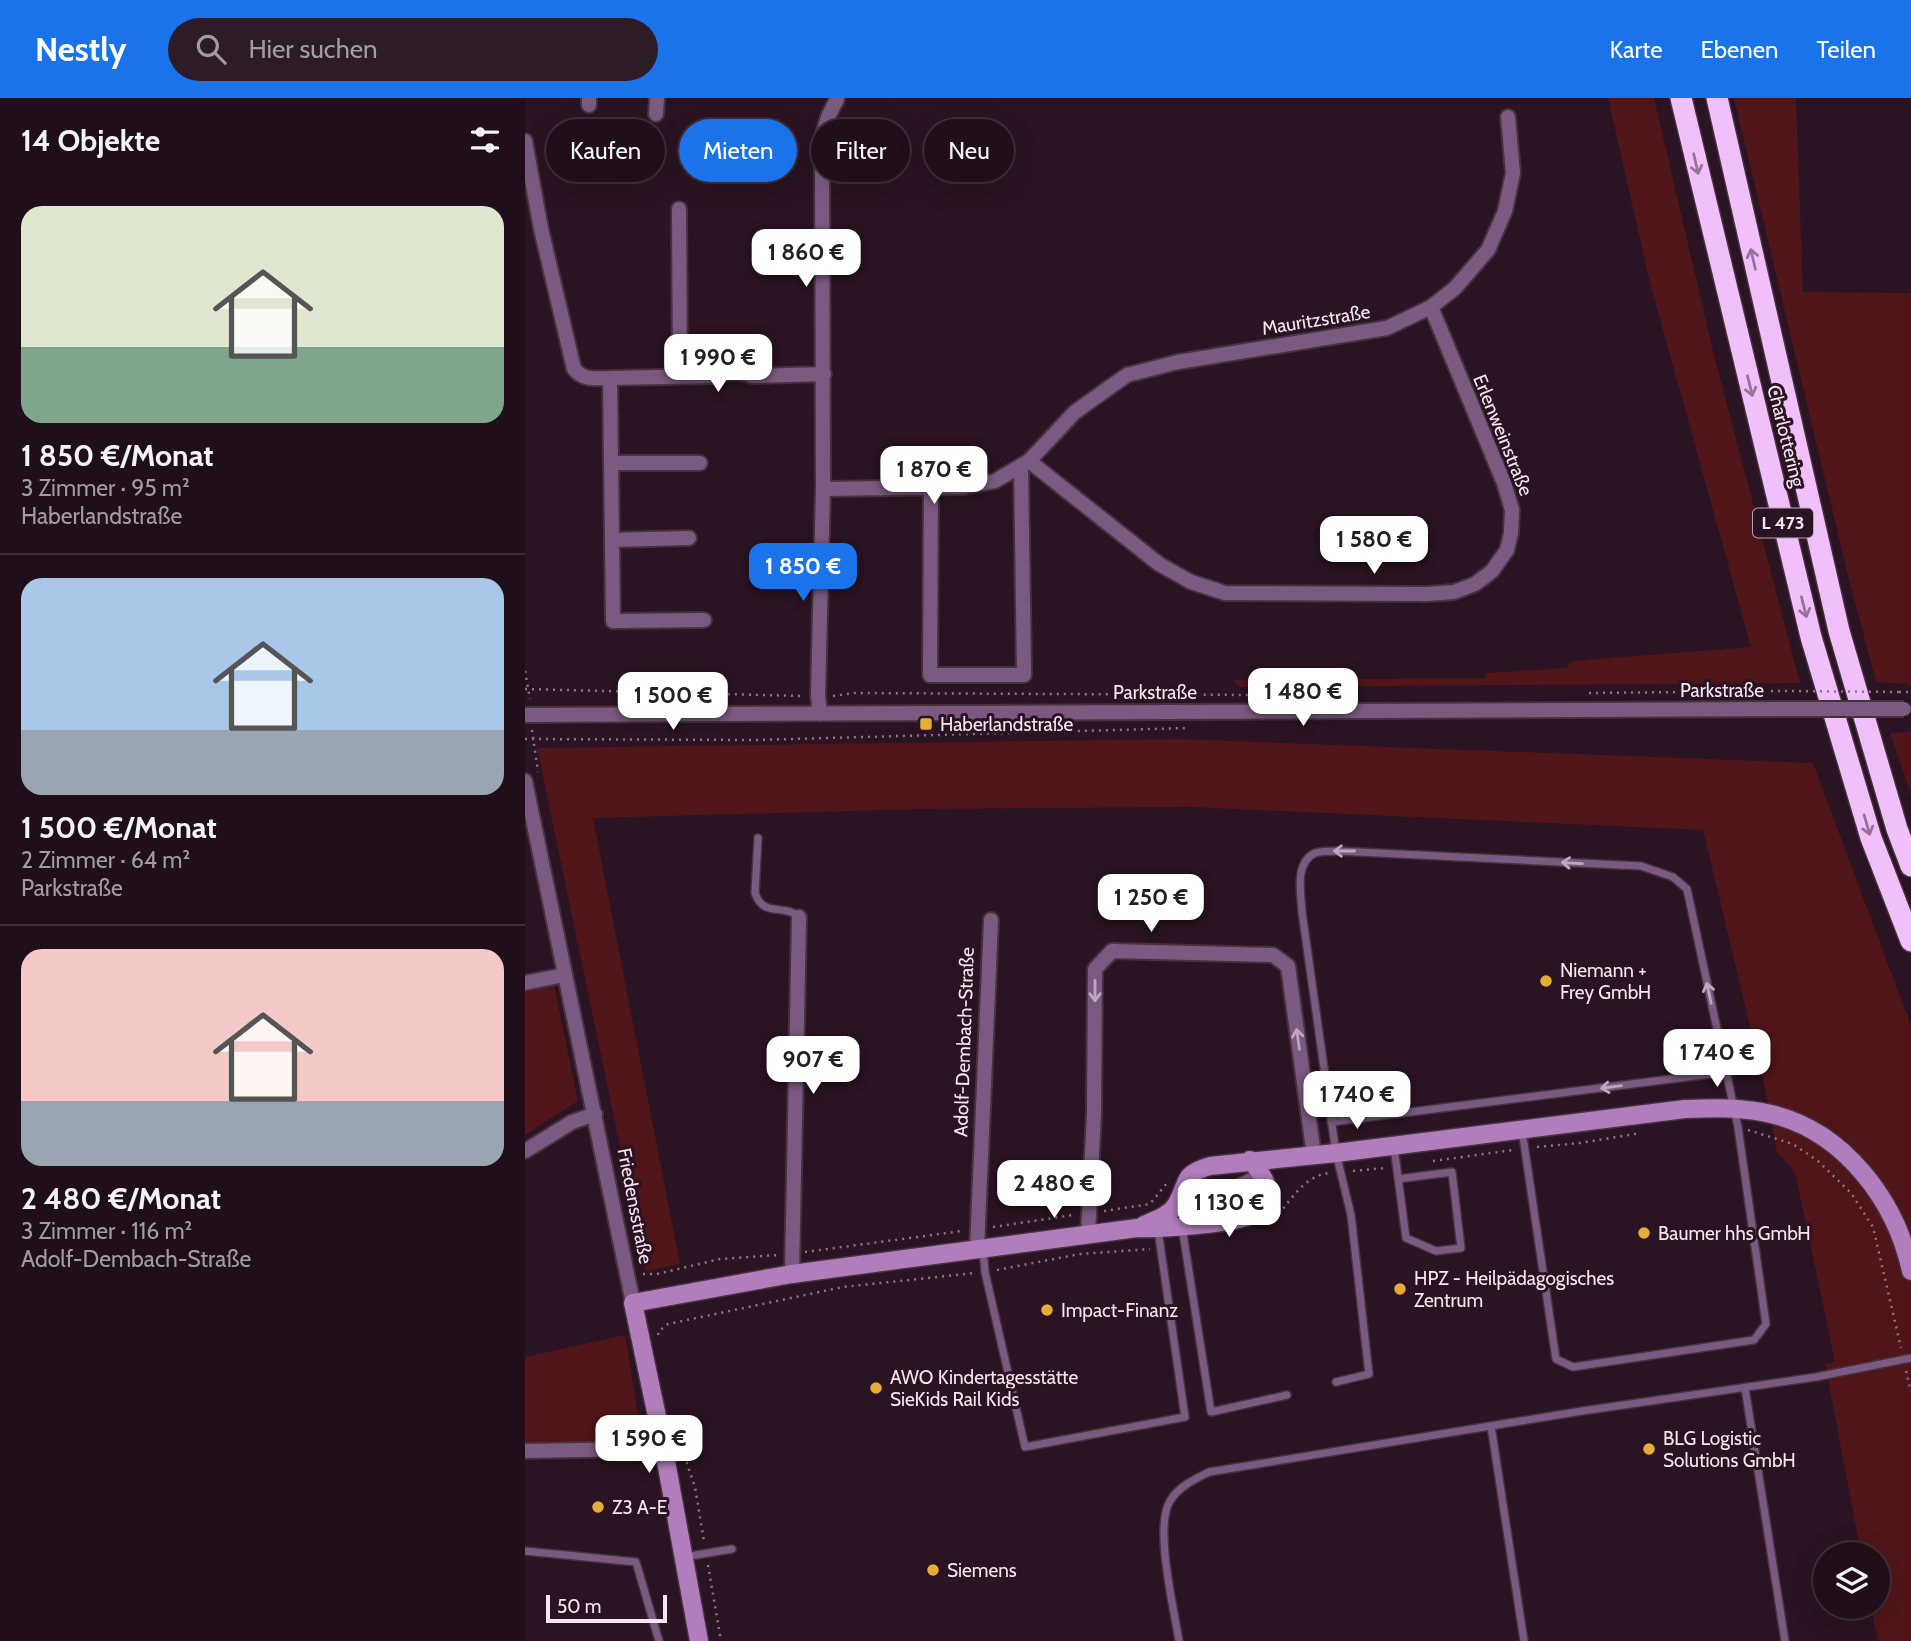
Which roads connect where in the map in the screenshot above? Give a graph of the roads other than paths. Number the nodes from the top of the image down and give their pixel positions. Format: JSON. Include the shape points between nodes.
{"nodes":[{"id":1,"x":657,"y":98,"type":"edge"},
{"id":2,"x":837,"y":98,"type":"edge"},
{"id":3,"x":1681,"y":98,"type":"edge"},
{"id":4,"x":1717,"y":98,"type":"edge"},
{"id":5,"x":656,"y":114,"type":"dead end"},
{"id":6,"x":1508,"y":117,"type":"dead end"},
{"id":7,"x":525,"y":141,"type":"edge"},
{"id":8,"x":679,"y":209,"type":"dead end"},
{"id":9,"x":1431,"y":307,"type":"junction"},
{"id":10,"x":824,"y":374,"type":"junction"},
{"id":11,"x":680,"y":376,"type":"junction"},
{"id":12,"x":610,"y":378,"type":"junction"},
{"id":13,"x":611,"y":463,"type":"junction"},
{"id":14,"x":700,"y":463,"type":"dead end"},
{"id":15,"x":1025,"y":464,"type":"junction"},
{"id":16,"x":931,"y":488,"type":"junction"},
{"id":17,"x":823,"y":489,"type":"junction"},
{"id":18,"x":689,"y":538,"type":"dead end"},
{"id":19,"x":612,"y":540,"type":"junction"},
{"id":20,"x":704,"y":620,"type":"dead end"},
{"id":21,"x":1908,"y":709,"type":"edge"},
{"id":22,"x":820,"y":714,"type":"junction"},
{"id":23,"x":525,"y":715,"type":"edge"},
{"id":24,"x":525,"y":781,"type":"edge"},
{"id":25,"x":758,"y":838,"type":"dead end"},
{"id":26,"x":1911,"y":866,"type":"edge"},
{"id":27,"x":799,"y":917,"type":"joint"},
{"id":28,"x":991,"y":920,"type":"dead end"},
{"id":29,"x":1911,"y":941,"type":"edge"},
{"id":30,"x":564,"y":975,"type":"junction"},
{"id":31,"x":525,"y":983,"type":"edge"},
{"id":32,"x":1727,"y":1072,"type":"junction"},
{"id":33,"x":1735,"y":1107,"type":"junction"},
{"id":34,"x":595,"y":1114,"type":"junction"},
{"id":35,"x":1331,"y":1122,"type":"junction"},
{"id":36,"x":1522,"y":1129,"type":"junction"},
{"id":37,"x":1394,"y":1146,"type":"junction"},
{"id":38,"x":525,"y":1151,"type":"edge"},
{"id":39,"x":1336,"y":1153,"type":"junction"},
{"id":40,"x":1306,"y":1157,"type":"junction"},
{"id":41,"x":1259,"y":1172,"type":"junction"},
{"id":42,"x":1186,"y":1178,"type":"junction"},
{"id":43,"x":1398,"y":1179,"type":"junction"},
{"id":44,"x":1187,"y":1208,"type":"junction"},
{"id":45,"x":1161,"y":1223,"type":"junction"},
{"id":46,"x":1202,"y":1223,"type":"junction"},
{"id":47,"x":1182,"y":1226,"type":"junction"},
{"id":48,"x":1088,"y":1235,"type":"junction"},
{"id":49,"x":980,"y":1249,"type":"junction"},
{"id":50,"x":1911,"y":1271,"type":"edge"},
{"id":51,"x":792,"y":1274,"type":"junction"},
{"id":52,"x":633,"y":1303,"type":"junction"},
{"id":53,"x":1911,"y":1358,"type":"edge"},
{"id":54,"x":1336,"y":1382,"type":"dead end"},
{"id":55,"x":1745,"y":1388,"type":"junction"},
{"id":56,"x":1287,"y":1395,"type":"dead end"},
{"id":57,"x":1491,"y":1426,"type":"junction"},
{"id":58,"x":671,"y":1442,"type":"junction"},
{"id":59,"x":525,"y":1451,"type":"edge"},
{"id":60,"x":732,"y":1549,"type":"dead end"},
{"id":61,"x":525,"y":1550,"type":"edge"},
{"id":62,"x":684,"y":1558,"type":"junction"},
{"id":63,"x":659,"y":1641,"type":"edge"},
{"id":64,"x":699,"y":1641,"type":"edge"},
{"id":65,"x":1179,"y":1641,"type":"edge"},
{"id":66,"x":1524,"y":1641,"type":"edge"},
{"id":67,"x":1785,"y":1641,"type":"edge"}],
"edges":[{"from":1,"to":5,"type":"street"},
{"from":2,"to":10,"type":"street","via":[[822,138]]},
{"from":3,"to":29,"type":"highway","name":"Charlottering","number":"L 473","one_way":true,"via":[[1811,637],[1871,838]]},
{"from":26,"to":4,"type":"highway","name":"Charlottering","number":"L 473","one_way":true,"via":[[1839,631]]},
{"from":6,"to":9,"type":"street","name":"Mauritzstraße","via":[[1513,173],[1504,211],[1488,250],[1455,288]]},
{"from":7,"to":12,"type":"street","via":[[574,369],[589,379]]},
{"from":8,"to":11,"type":"street"},
{"from":9,"to":15,"type":"street","name":"Mauritzstraße","via":[[1387,328],[1178,362],[1128,375],[1075,412]]},
{"from":9,"to":15,"type":"street","name":"Erlenweinstraße","via":[[1512,510],[1507,550],[1475,584],[1454,592],[1427,594],[1225,593],[1191,582],[1159,564]]},
{"from":10,"to":11,"type":"street"},
{"from":10,"to":17,"type":"street"},
{"from":11,"to":12,"type":"street"},
{"from":12,"to":13,"type":"street"},
{"from":13,"to":14,"type":"street"},
{"from":13,"to":19,"type":"street"},
{"from":15,"to":16,"type":"street","name":"Mauritzstraße","via":[[995,481]]},
{"from":15,"to":16,"type":"street","via":[[1024,675],[930,675]]},
{"from":16,"to":17,"type":"street","name":"Mauritzstraße"},
{"from":17,"to":22,"type":"street"},
{"from":18,"to":19,"type":"street"},
{"from":19,"to":20,"type":"street","via":[[613,621]]},
{"from":21,"to":22,"type":"street","name":"Parkstraße","bridge":true},
{"from":22,"to":23,"type":"street","name":"Parkstraße"},
{"from":24,"to":30,"type":"street","name":"Friedensstraße"},
{"from":25,"to":27,"type":"lane","via":[[758,901],[765,908]]},
{"from":27,"to":51,"type":"street"},
{"from":28,"to":49,"type":"street","name":"Adolf-Dembach-Straße"},
{"from":30,"to":31,"type":"street"},
{"from":30,"to":34,"type":"street","name":"Friedensstraße"},
{"from":32,"to":33,"type":"lane"},
{"from":32,"to":35,"type":"lane","one_way":true},
{"from":32,"to":35,"type":"lane","one_way":true,"via":[[1687,889],[1673,877],[1641,866],[1315,853],[1303,864],[1300,883]]},
{"from":33,"to":36,"type":"main road"},
{"from":33,"to":36,"type":"lane","via":[[1766,1324],[1754,1340],[1573,1367],[1556,1359]]},
{"from":33,"to":50,"type":"main road","via":[[1773,1114],[1807,1127],[1835,1145],[1880,1194]]},
{"from":34,"to":38,"type":"street","via":[[572,1122]]},
{"from":34,"to":52,"type":"street","name":"Friedensstraße"},
{"from":35,"to":39,"type":"lane"},
{"from":36,"to":37,"type":"main road"},
{"from":37,"to":39,"type":"main road"},
{"from":37,"to":43,"type":"lane"},
{"from":39,"to":40,"type":"main road"},
{"from":39,"to":54,"type":"lane","via":[[1351,1215],[1369,1374]]},
{"from":40,"to":41,"type":"main road"},
{"from":40,"to":41,"type":"main road","via":[[1278,1171]]},
{"from":40,"to":48,"type":"street","one_way":true,"via":[[1288,966],[1273,955],[1112,951],[1095,968]]},
{"from":41,"to":42,"type":"main road","via":[[1210,1166]]},
{"from":41,"to":44,"type":"lane"},
{"from":41,"to":46,"type":"main road","via":[[1267,1193],[1256,1212]]},
{"from":42,"to":44,"type":"main road"},
{"from":42,"to":45,"type":"main road","via":[[1175,1206]]},
{"from":43,"to":43,"type":"lane","via":[[1406,1238],[1436,1251],[1461,1248],[1452,1172]]},
{"from":44,"to":45,"type":"lane"},
{"from":44,"to":46,"type":"main road"},
{"from":45,"to":47,"type":"main road"},
{"from":45,"to":48,"type":"main road"},
{"from":45,"to":49,"type":"lane","via":[[1185,1417],[1025,1447]]},
{"from":46,"to":47,"type":"main road"},
{"from":47,"to":56,"type":"lane","via":[[1211,1412]]},
{"from":48,"to":49,"type":"main road"},
{"from":49,"to":51,"type":"main road"},
{"from":51,"to":52,"type":"main road"},
{"from":52,"to":58,"type":"main road","name":"Friedensstraße"},
{"from":53,"to":55,"type":"lane"},
{"from":55,"to":57,"type":"lane"},
{"from":55,"to":67,"type":"lane"},
{"from":57,"to":65,"type":"lane","via":[[1209,1472],[1186,1484],[1170,1500],[1163,1523]]},
{"from":57,"to":66,"type":"lane"},
{"from":58,"to":59,"type":"street","via":[[636,1449]]},
{"from":58,"to":62,"type":"main road","name":"Friedensstraße"},
{"from":60,"to":62,"type":"lane"},
{"from":61,"to":63,"type":"lane","via":[[636,1562]]},
{"from":62,"to":64,"type":"main road","name":"Friedensstraße"}]}
